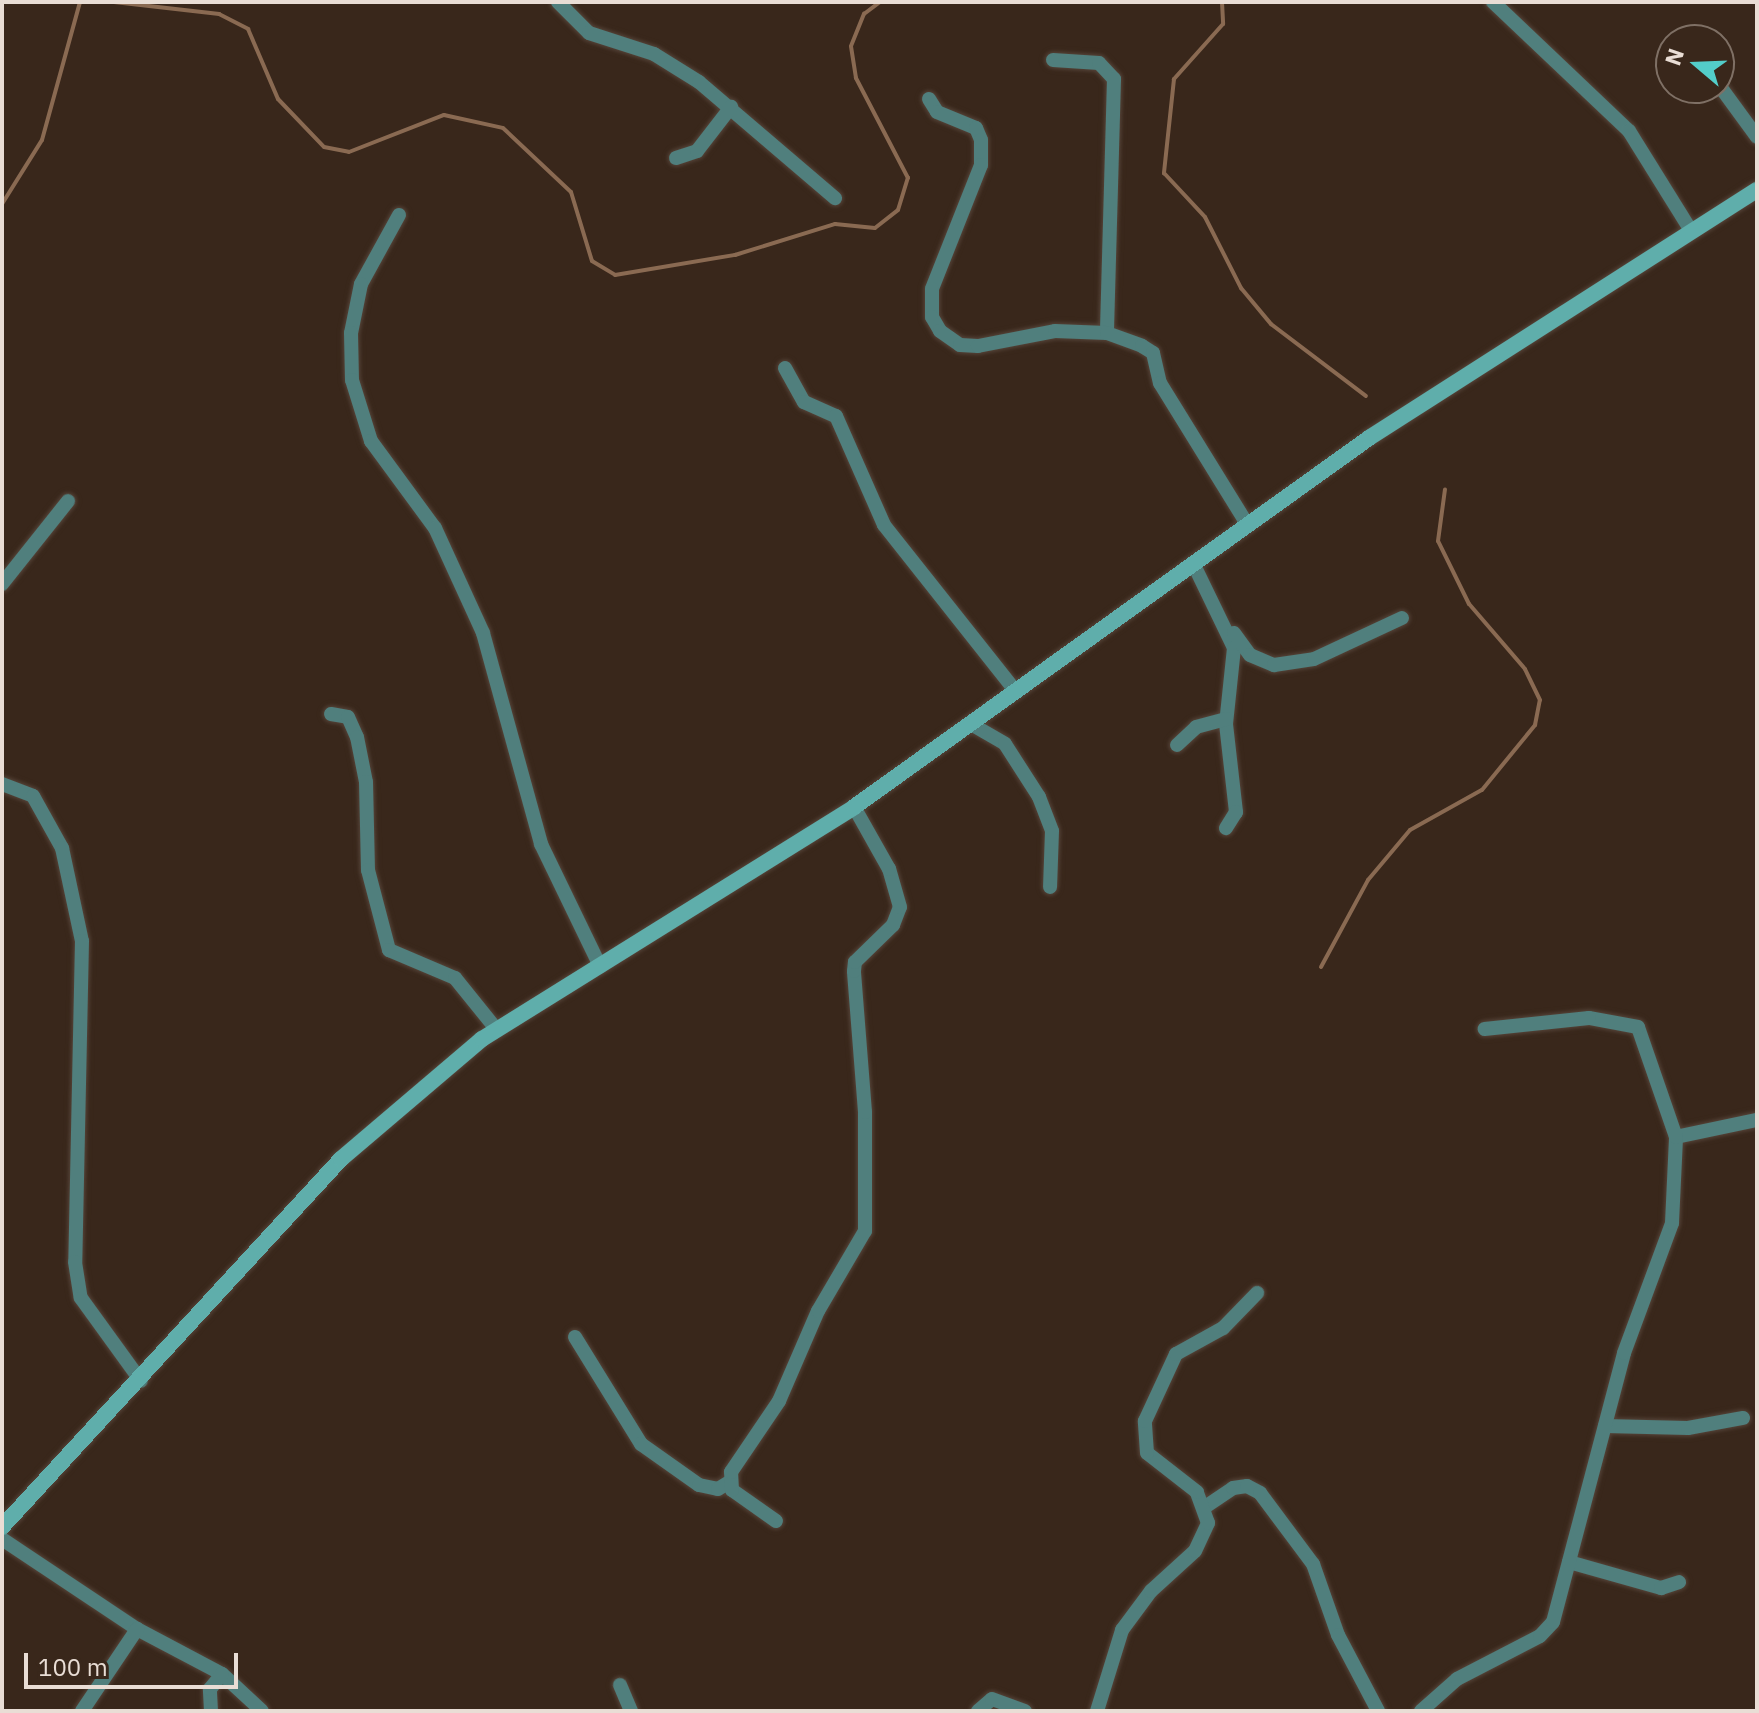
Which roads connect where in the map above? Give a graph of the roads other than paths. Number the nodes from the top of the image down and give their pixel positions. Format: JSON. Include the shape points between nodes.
{"nodes":[{"id":1,"x":558,"y":2,"type":"edge"},
{"id":2,"x":1493,"y":2,"type":"edge"},
{"id":3,"x":1053,"y":60,"type":"dead end"},
{"id":4,"x":929,"y":99,"type":"dead end"},
{"id":5,"x":1733,"y":104,"type":"edge"},
{"id":6,"x":731,"y":107,"type":"junction"},
{"id":7,"x":1757,"y":137,"type":"edge"},
{"id":8,"x":676,"y":158,"type":"dead end"},
{"id":9,"x":1757,"y":190,"type":"edge"},
{"id":10,"x":835,"y":198,"type":"dead end"},
{"id":11,"x":399,"y":215,"type":"dead end"},
{"id":12,"x":1690,"y":229,"type":"junction"},
{"id":13,"x":1107,"y":333,"type":"junction"},
{"id":14,"x":785,"y":368,"type":"dead end"},
{"id":15,"x":68,"y":501,"type":"dead end"},
{"id":16,"x":1247,"y":524,"type":"junction"},
{"id":17,"x":1193,"y":563,"type":"junction"},
{"id":18,"x":2,"y":584,"type":"edge"},
{"id":19,"x":1402,"y":618,"type":"dead end"},
{"id":20,"x":1227,"y":625,"type":"junction"},
{"id":21,"x":1014,"y":689,"type":"junction"},
{"id":22,"x":331,"y":714,"type":"dead end"},
{"id":23,"x":1226,"y":719,"type":"junction"},
{"id":24,"x":971,"y":724,"type":"junction"},
{"id":25,"x":1177,"y":745,"type":"dead end"},
{"id":26,"x":2,"y":784,"type":"edge"},
{"id":27,"x":854,"y":807,"type":"junction"},
{"id":28,"x":1226,"y":828,"type":"dead end"},
{"id":29,"x":1050,"y":887,"type":"dead end"},
{"id":30,"x":600,"y":966,"type":"junction"},
{"id":31,"x":1485,"y":1029,"type":"dead end"},
{"id":32,"x":497,"y":1030,"type":"junction"},
{"id":33,"x":1757,"y":1120,"type":"edge"},
{"id":34,"x":1676,"y":1137,"type":"junction"},
{"id":35,"x":1257,"y":1293,"type":"dead end"},
{"id":36,"x":575,"y":1337,"type":"dead end"},
{"id":37,"x":141,"y":1381,"type":"junction"},
{"id":38,"x":1743,"y":1418,"type":"dead end"},
{"id":39,"x":1605,"y":1426,"type":"junction"},
{"id":40,"x":729,"y":1482,"type":"junction"},
{"id":41,"x":1205,"y":1507,"type":"junction"},
{"id":42,"x":776,"y":1521,"type":"dead end"},
{"id":43,"x":2,"y":1527,"type":"edge"},
{"id":44,"x":2,"y":1539,"type":"edge"},
{"id":45,"x":1569,"y":1562,"type":"junction"},
{"id":46,"x":1679,"y":1582,"type":"dead end"},
{"id":47,"x":137,"y":1629,"type":"junction"},
{"id":48,"x":222,"y":1674,"type":"junction"},
{"id":49,"x":620,"y":1685,"type":"dead end"},
{"id":50,"x":82,"y":1711,"type":"edge"},
{"id":51,"x":211,"y":1711,"type":"edge"},
{"id":52,"x":262,"y":1711,"type":"edge"},
{"id":53,"x":631,"y":1711,"type":"edge"},
{"id":54,"x":978,"y":1711,"type":"edge"},
{"id":55,"x":1025,"y":1711,"type":"edge"},
{"id":56,"x":1097,"y":1711,"type":"edge"},
{"id":57,"x":1378,"y":1711,"type":"edge"},
{"id":58,"x":1421,"y":1711,"type":"edge"}],
"edges":[{"from":1,"to":6,"type":"street","via":[[589,33],[670,62]]},
{"from":2,"to":12,"type":"street","via":[[1629,131],[1653,160]]},
{"from":3,"to":13,"type":"street","via":[[1099,63],[1114,79]]},
{"from":4,"to":13,"type":"street","via":[[937,112],[976,128],[981,140],[981,165],[932,289],[932,317],[940,331],[960,345],[978,346],[1055,331]]},
{"from":5,"to":7,"type":"street"},
{"from":6,"to":8,"type":"street","via":[[697,151]]},
{"from":6,"to":10,"type":"street"},
{"from":9,"to":12,"type":"main road"},
{"from":11,"to":30,"type":"street","via":[[361,284],[351,333],[352,380],[371,441],[435,528],[483,633],[541,844]]},
{"from":12,"to":16,"type":"main road"},
{"from":13,"to":16,"type":"street","via":[[1153,353],[1160,383]]},
{"from":14,"to":21,"type":"street","via":[[804,402],[836,416],[884,525]]},
{"from":15,"to":18,"type":"street"},
{"from":16,"to":17,"type":"main road"},
{"from":17,"to":20,"type":"street"},
{"from":17,"to":21,"type":"main road"},
{"from":19,"to":20,"type":"street","via":[[1314,659],[1274,665],[1250,655]]},
{"from":20,"to":23,"type":"street","via":[[1234,648]]},
{"from":21,"to":24,"type":"main road"},
{"from":22,"to":32,"type":"street","via":[[348,717],[357,737],[366,782],[366,854],[389,950],[455,978]]},
{"from":23,"to":25,"type":"street","via":[[1196,727]]},
{"from":23,"to":28,"type":"street","via":[[1236,812]]},
{"from":24,"to":27,"type":"main road"},
{"from":24,"to":29,"type":"street","via":[[1005,744],[1039,797],[1052,831]]},
{"from":26,"to":37,"type":"street","via":[[33,796],[62,848],[82,941],[75,1262],[81,1298]]},
{"from":27,"to":30,"type":"main road"},
{"from":27,"to":40,"type":"street","via":[[889,869],[900,907],[893,925],[854,971],[865,1112],[865,1231],[803,1341],[793,1376]]},
{"from":30,"to":32,"type":"main road"},
{"from":31,"to":34,"type":"street","via":[[1589,1018],[1638,1027]]},
{"from":32,"to":37,"type":"main road","via":[[409,1096],[341,1159]]},
{"from":33,"to":34,"type":"street"},
{"from":34,"to":39,"type":"street","via":[[1672,1223],[1624,1353]]},
{"from":35,"to":41,"type":"street","via":[[1223,1328],[1176,1354],[1145,1421],[1147,1453],[1186,1481]]},
{"from":36,"to":40,"type":"street","via":[[641,1444],[699,1485],[718,1489]]},
{"from":37,"to":43,"type":"main road"},
{"from":38,"to":39,"type":"street","via":[[1688,1428]]},
{"from":39,"to":45,"type":"street"},
{"from":40,"to":42,"type":"street"},
{"from":41,"to":56,"type":"street","via":[[1208,1523],[1195,1551],[1151,1591],[1122,1630]]},
{"from":41,"to":57,"type":"street","via":[[1233,1488],[1247,1486],[1260,1493],[1313,1564],[1338,1635]]},
{"from":44,"to":47,"type":"street"},
{"from":45,"to":46,"type":"street","via":[[1661,1588]]},
{"from":45,"to":58,"type":"street","via":[[1558,1611],[1547,1629],[1457,1679]]},
{"from":47,"to":48,"type":"street"},
{"from":47,"to":50,"type":"street"},
{"from":48,"to":51,"type":"street","via":[[210,1689]]},
{"from":48,"to":52,"type":"street"},
{"from":49,"to":53,"type":"street"},
{"from":54,"to":55,"type":"street","via":[[992,1699]]}]}
